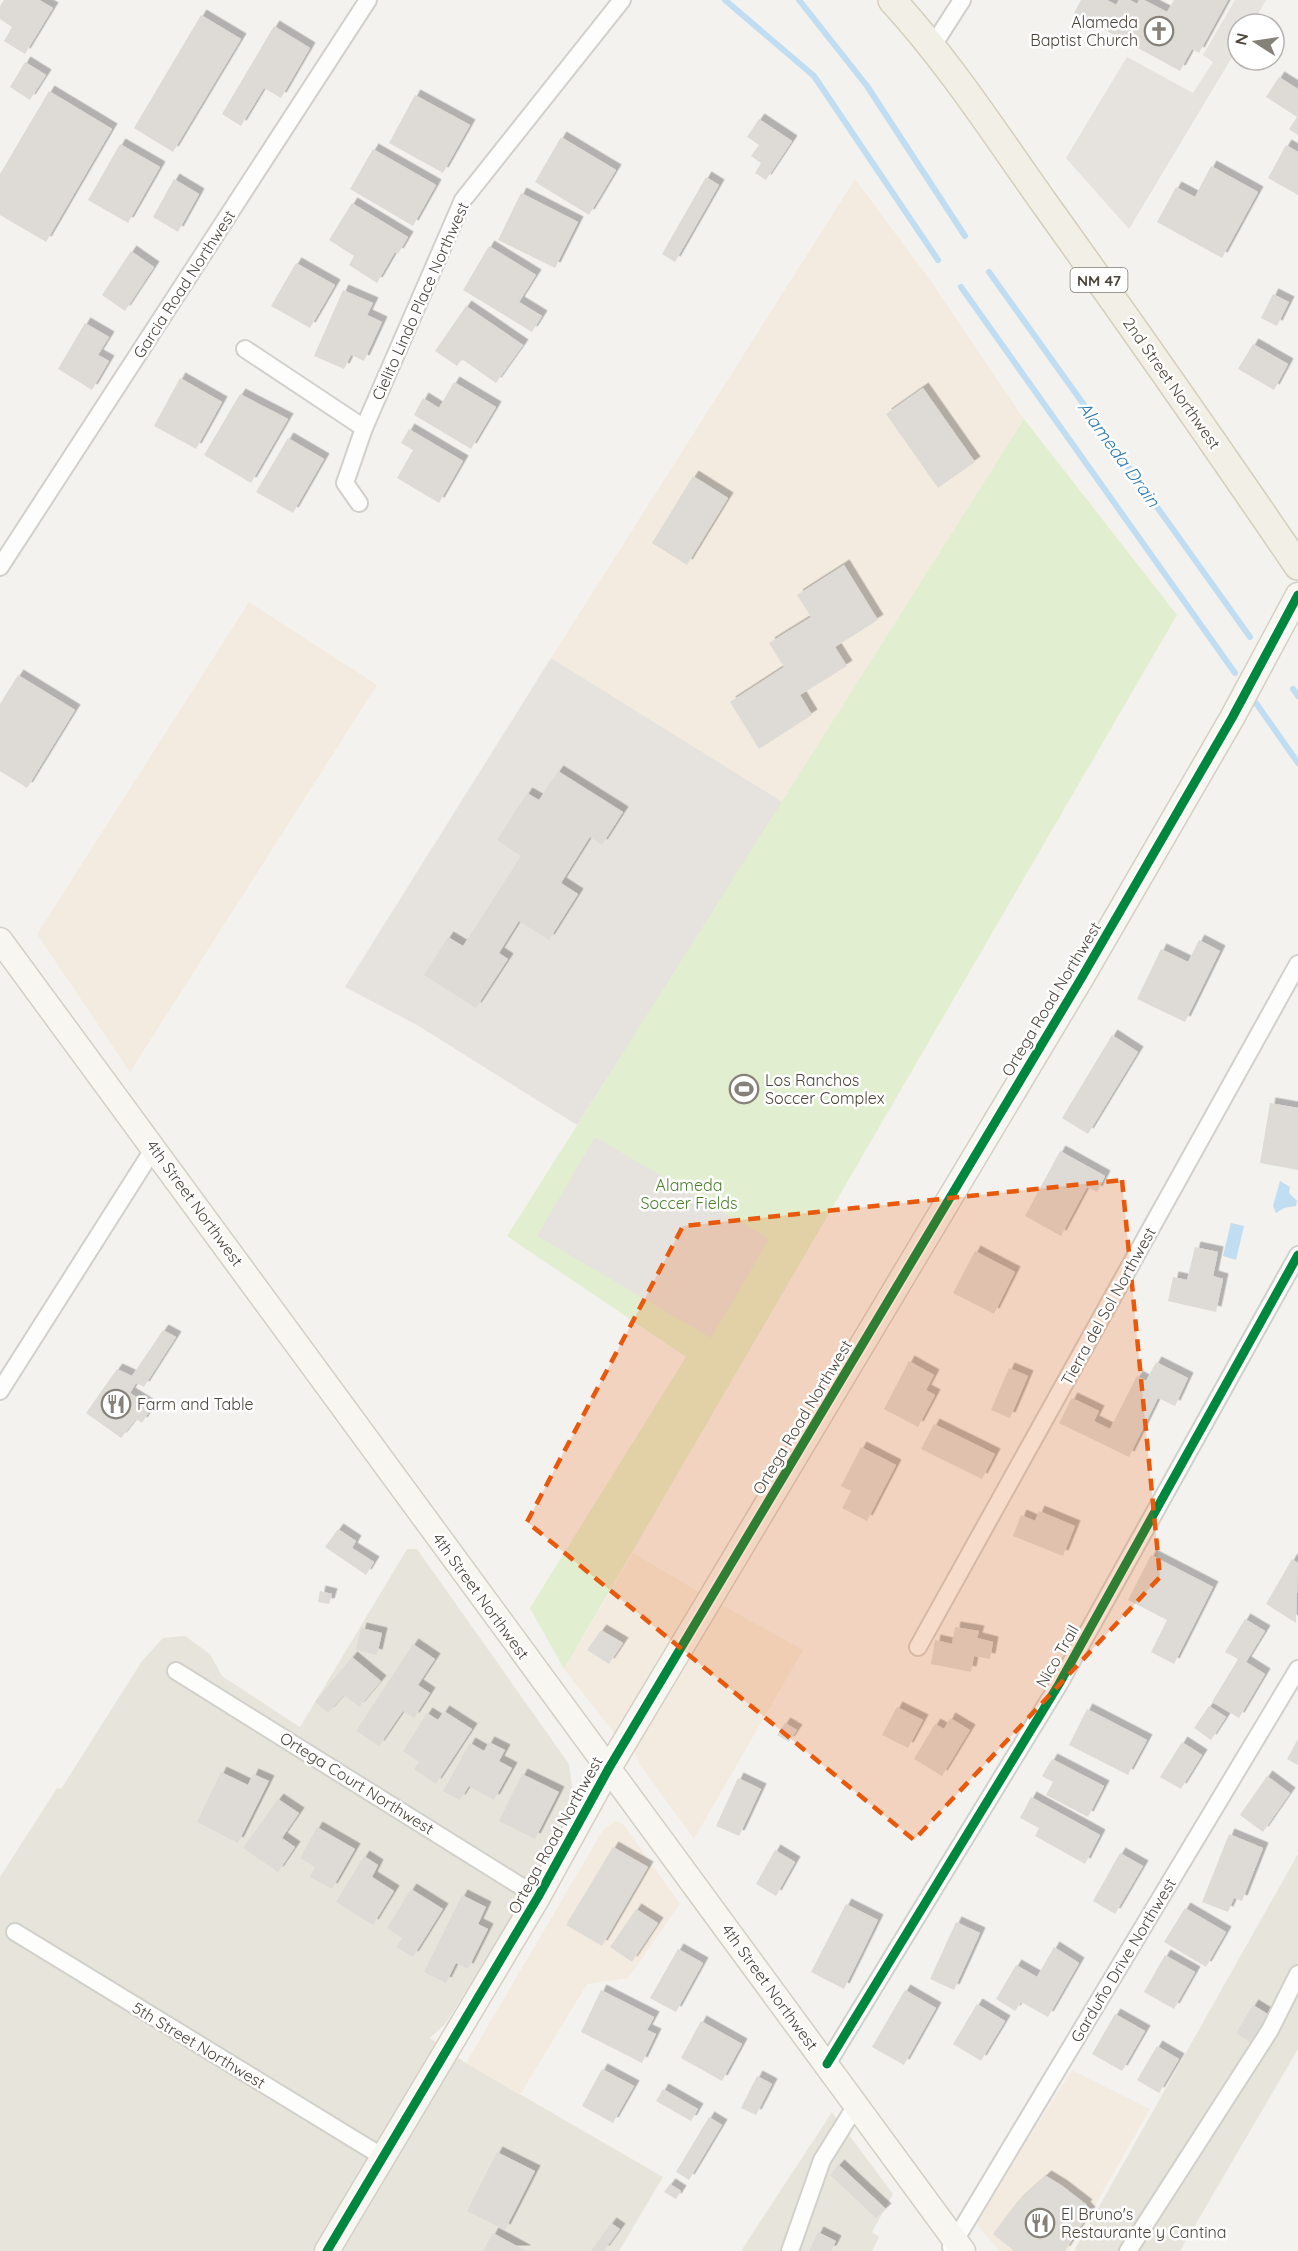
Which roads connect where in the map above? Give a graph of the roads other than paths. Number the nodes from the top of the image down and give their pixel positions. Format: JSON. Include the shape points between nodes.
{"nodes":[{"id":1,"x":368,"y":0,"type":"edge"},
{"id":2,"x":622,"y":0,"type":"edge"},
{"id":3,"x":892,"y":0,"type":"edge"},
{"id":4,"x":962,"y":0,"type":"edge"},
{"id":5,"x":932,"y":47,"type":"junction"},
{"id":6,"x":245,"y":349,"type":"dead end"},
{"id":7,"x":364,"y":428,"type":"junction"},
{"id":8,"x":359,"y":503,"type":"dead end"},
{"id":9,"x":1298,"y":566,"type":"edge"},
{"id":10,"x":0,"y":567,"type":"edge"},
{"id":11,"x":1298,"y":595,"type":"edge"},
{"id":12,"x":0,"y":940,"type":"edge"},
{"id":13,"x":1298,"y":964,"type":"edge"},
{"id":14,"x":154,"y":1148,"type":"junction"},
{"id":15,"x":1298,"y":1255,"type":"edge"},
{"id":16,"x":0,"y":1391,"type":"edge"},
{"id":17,"x":918,"y":1647,"type":"dead end"},
{"id":18,"x":1298,"y":1669,"type":"edge"},
{"id":19,"x":176,"y":1671,"type":"dead end"},
{"id":20,"x":609,"y":1768,"type":"junction"},
{"id":21,"x":538,"y":1897,"type":"junction"},
{"id":22,"x":15,"y":1932,"type":"dead end"},
{"id":23,"x":1298,"y":1974,"type":"edge"},
{"id":24,"x":827,"y":2064,"type":"junction"},
{"id":25,"x":855,"y":2107,"type":"junction"},
{"id":26,"x":383,"y":2157,"type":"junction"},
{"id":27,"x":956,"y":2248,"type":"edge"},
{"id":28,"x":327,"y":2251,"type":"edge"},
{"id":29,"x":790,"y":2251,"type":"edge"},
{"id":30,"x":1128,"y":2251,"type":"edge"}],
"edges":[{"from":1,"to":10,"type":"street","name":"Garcia Road Northwest"},
{"from":2,"to":7,"type":"street","name":"Cielito Lindo Place Northwest","via":[[463,200]]},
{"from":3,"to":5,"type":"main road","name":"2nd Street Northwest","number":"NM 47"},
{"from":4,"to":5,"type":"street"},
{"from":5,"to":9,"type":"main road","name":"2nd Street Northwest","number":"NM 47"},
{"from":6,"to":7,"type":"street"},
{"from":7,"to":8,"type":"street","name":"Cielito Lindo Place Northwest","via":[[345,483]]},
{"from":11,"to":20,"type":"street","name":"Ortega Road Northwest","via":[[1232,718],[1082,977]]},
{"from":12,"to":14,"type":"street","name":"4th Street Northwest"},
{"from":13,"to":17,"type":"street","name":"Tierra del Sol Northwest"},
{"from":14,"to":16,"type":"street"},
{"from":14,"to":20,"type":"street","name":"4th Street Northwest"},
{"from":15,"to":24,"type":"street","name":"Nico Trail","via":[[1059,1684]]},
{"from":18,"to":27,"type":"street","name":"Garduño Drive Northwest"},
{"from":19,"to":21,"type":"street","name":"Ortega Court Northwest"},
{"from":20,"to":21,"type":"street","name":"Ortega Road Northwest"},
{"from":20,"to":24,"type":"street","name":"4th Street Northwest"},
{"from":21,"to":26,"type":"street","name":"Ortega Road Northwest"},
{"from":22,"to":26,"type":"street","name":"5th Street Northwest"},
{"from":23,"to":30,"type":"street","via":[[1270,2030]]},
{"from":24,"to":25,"type":"street","name":"4th Street Northwest"},
{"from":25,"to":27,"type":"street","name":"4th Street Northwest"},
{"from":25,"to":29,"type":"street","via":[[822,2160]]},
{"from":26,"to":28,"type":"street","name":"Ortega Road Northwest"}]}
